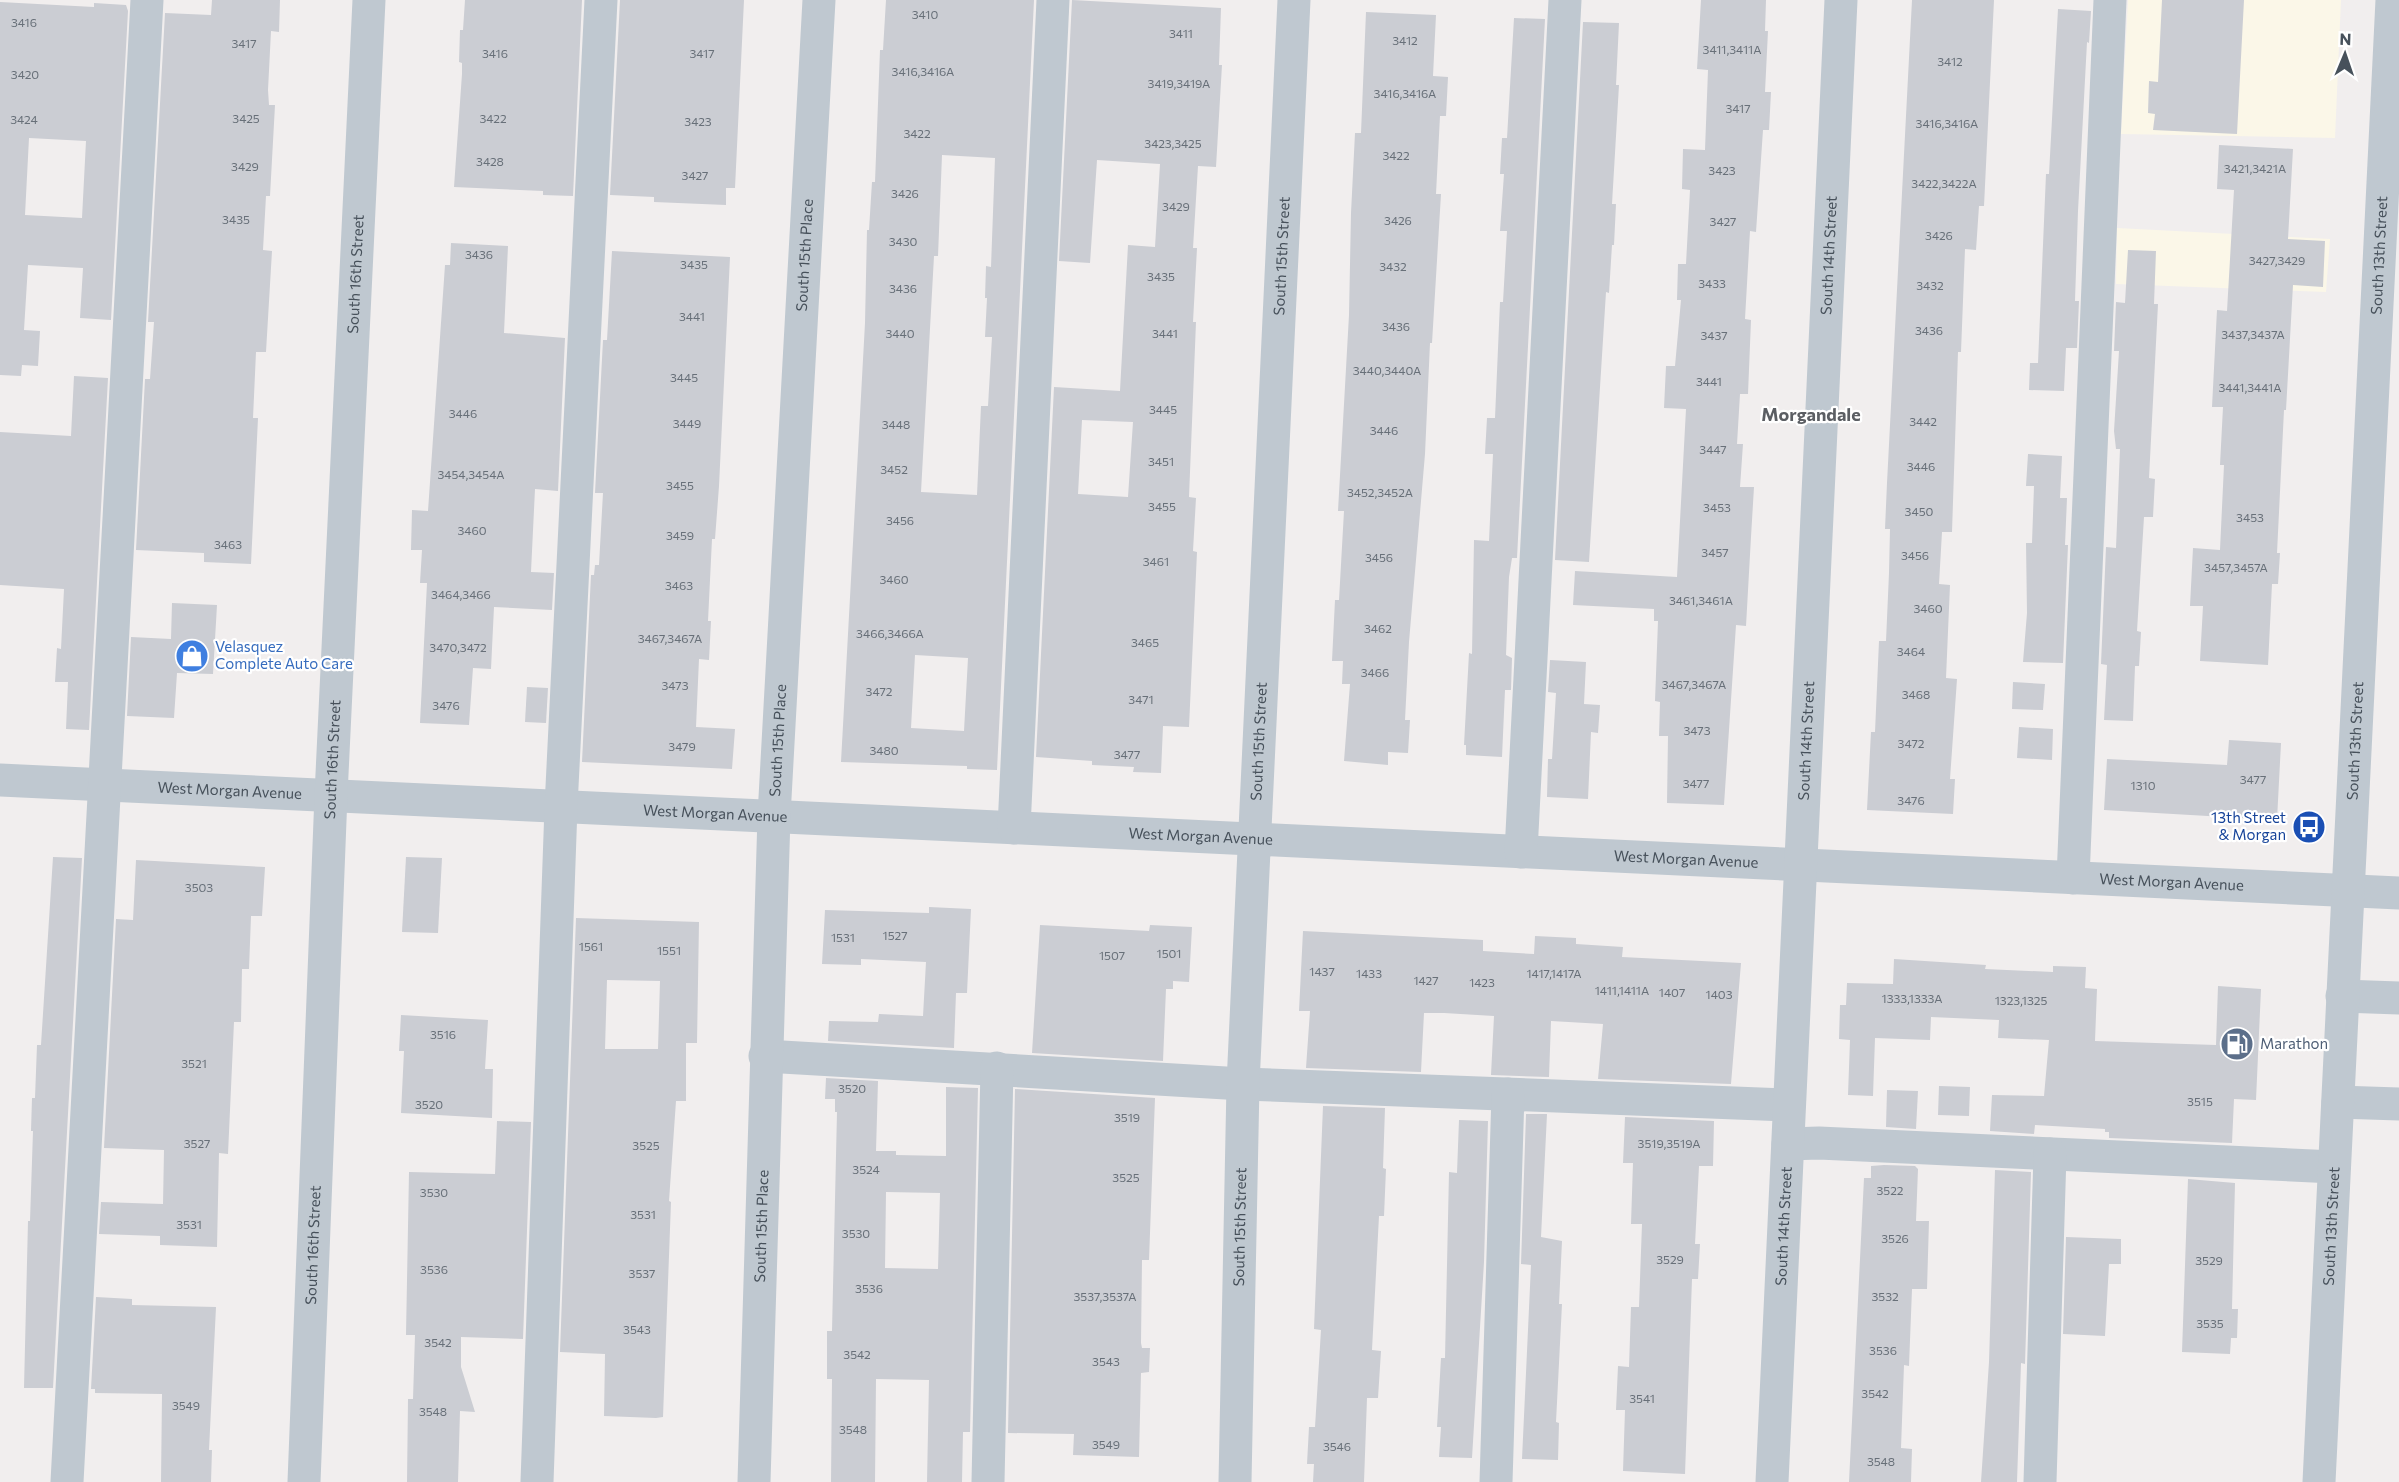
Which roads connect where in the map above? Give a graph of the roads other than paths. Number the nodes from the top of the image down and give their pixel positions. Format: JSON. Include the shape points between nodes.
{"nodes":[{"id":1,"x":147,"y":0,"type":"edge"},
{"id":2,"x":369,"y":0,"type":"edge"},
{"id":3,"x":601,"y":0,"type":"edge"},
{"id":4,"x":819,"y":0,"type":"edge"},
{"id":5,"x":1053,"y":0,"type":"edge"},
{"id":6,"x":1294,"y":0,"type":"edge"},
{"id":7,"x":1565,"y":0,"type":"edge"},
{"id":8,"x":1841,"y":0,"type":"edge"},
{"id":9,"x":2110,"y":0,"type":"edge"},
{"id":10,"x":2392,"y":0,"type":"edge"},
{"id":11,"x":0,"y":780,"type":"edge"},
{"id":12,"x":106,"y":785,"type":"junction"},
{"id":13,"x":331,"y":795,"type":"junction"},
{"id":14,"x":561,"y":807,"type":"junction"},
{"id":15,"x":774,"y":816,"type":"junction"},
{"id":16,"x":1014,"y":828,"type":"junction"},
{"id":17,"x":1253,"y":839,"type":"junction"},
{"id":18,"x":1521,"y":852,"type":"junction"},
{"id":19,"x":1799,"y":865,"type":"junction"},
{"id":20,"x":2073,"y":878,"type":"junction"},
{"id":21,"x":2347,"y":891,"type":"junction"},
{"id":22,"x":2399,"y":893,"type":"edge"},
{"id":23,"x":2342,"y":996,"type":"junction"},
{"id":24,"x":2399,"y":998,"type":"edge"},
{"id":25,"x":765,"y":1056,"type":"junction"},
{"id":26,"x":997,"y":1068,"type":"junction"},
{"id":27,"x":1243,"y":1084,"type":"junction"},
{"id":28,"x":1508,"y":1094,"type":"junction"},
{"id":29,"x":2337,"y":1102,"type":"junction"},
{"id":30,"x":2399,"y":1104,"type":"edge"},
{"id":31,"x":1789,"y":1105,"type":"junction"},
{"id":32,"x":1788,"y":1144,"type":"junction"},
{"id":33,"x":2050,"y":1154,"type":"junction"},
{"id":34,"x":2334,"y":1167,"type":"junction"},
{"id":35,"x":67,"y":1482,"type":"edge"},
{"id":36,"x":304,"y":1482,"type":"edge"},
{"id":37,"x":537,"y":1482,"type":"edge"},
{"id":38,"x":754,"y":1482,"type":"edge"},
{"id":39,"x":988,"y":1482,"type":"edge"},
{"id":40,"x":1234,"y":1482,"type":"edge"},
{"id":41,"x":1496,"y":1482,"type":"edge"},
{"id":42,"x":1772,"y":1482,"type":"edge"},
{"id":43,"x":2040,"y":1482,"type":"edge"},
{"id":44,"x":2319,"y":1482,"type":"edge"}],
"edges":[{"from":1,"to":12,"type":"street"},
{"from":2,"to":13,"type":"street","name":"South 16th Street"},
{"from":3,"to":14,"type":"street"},
{"from":4,"to":15,"type":"street","name":"South 15th Place"},
{"from":5,"to":16,"type":"street"},
{"from":6,"to":17,"type":"street","name":"South 15th Street"},
{"from":7,"to":18,"type":"street"},
{"from":8,"to":19,"type":"street","name":"South 14th Street"},
{"from":9,"to":20,"type":"street"},
{"from":10,"to":21,"type":"street","name":"South 13th Street"},
{"from":11,"to":12,"type":"street","name":"West Morgan Avenue"},
{"from":12,"to":13,"type":"street","name":"West Morgan Avenue"},
{"from":12,"to":35,"type":"street"},
{"from":13,"to":14,"type":"street","name":"West Morgan Avenue"},
{"from":13,"to":36,"type":"street","name":"South 16th Street"},
{"from":14,"to":15,"type":"street","name":"West Morgan Avenue"},
{"from":14,"to":37,"type":"street"},
{"from":15,"to":16,"type":"street","name":"West Morgan Avenue"},
{"from":15,"to":25,"type":"street","name":"South 15th Place"},
{"from":16,"to":17,"type":"street","name":"West Morgan Avenue"},
{"from":17,"to":18,"type":"street","name":"West Morgan Avenue"},
{"from":17,"to":27,"type":"street","name":"South 15th Street"},
{"from":18,"to":19,"type":"street","name":"West Morgan Avenue"},
{"from":19,"to":20,"type":"street","name":"West Morgan Avenue"},
{"from":19,"to":31,"type":"street","name":"South 14th Street"},
{"from":20,"to":21,"type":"street","name":"West Morgan Avenue"},
{"from":21,"to":22,"type":"street","name":"West Morgan Avenue"},
{"from":21,"to":23,"type":"street","name":"South 13th Street"},
{"from":23,"to":24,"type":"street"},
{"from":23,"to":29,"type":"street","name":"South 13th Street"},
{"from":25,"to":26,"type":"street"},
{"from":25,"to":38,"type":"street","name":"South 15th Place"},
{"from":26,"to":27,"type":"street"},
{"from":26,"to":39,"type":"street"},
{"from":27,"to":28,"type":"street"},
{"from":27,"to":40,"type":"street","name":"South 15th Street"},
{"from":28,"to":31,"type":"street"},
{"from":28,"to":41,"type":"street"},
{"from":29,"to":30,"type":"street"},
{"from":29,"to":34,"type":"street","name":"South 13th Street"},
{"from":31,"to":32,"type":"street","name":"South 14th Street"},
{"from":32,"to":33,"type":"street"},
{"from":32,"to":42,"type":"street","name":"South 14th Street"},
{"from":33,"to":34,"type":"street"},
{"from":33,"to":43,"type":"street"},
{"from":34,"to":44,"type":"street","name":"South 13th Street"}]}
